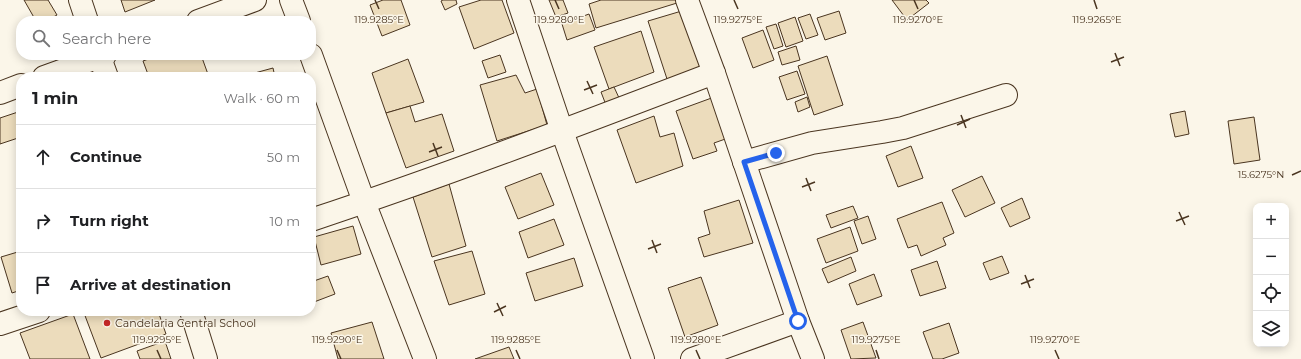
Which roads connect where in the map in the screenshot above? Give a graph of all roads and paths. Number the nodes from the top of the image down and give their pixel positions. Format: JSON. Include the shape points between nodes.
{"nodes":[{"id":1,"x":80,"y":0,"type":"edge"},
{"id":2,"x":255,"y":0,"type":"edge"},
{"id":3,"x":291,"y":0,"type":"edge"},
{"id":4,"x":518,"y":0,"type":"edge"},
{"id":5,"x":687,"y":0,"type":"edge"},
{"id":6,"x":85,"y":16,"type":"edge"},
{"id":7,"x":212,"y":16,"type":"edge"},
{"id":8,"x":297,"y":16,"type":"edge"},
{"id":9,"x":91,"y":60,"type":"edge"},
{"id":10,"x":103,"y":60,"type":"edge"},
{"id":11,"x":313,"y":60,"type":"edge"},
{"id":12,"x":58,"y":72,"type":"edge"},
{"id":13,"x":106,"y":72,"type":"edge"},
{"id":14,"x":714,"y":73,"type":"junction"},
{"id":15,"x":16,"y":87,"type":"edge"},
{"id":16,"x":0,"y":93,"type":"edge"},
{"id":17,"x":1006,"y":95,"type":"dead end"},
{"id":18,"x":562,"y":131,"type":"junction"},
{"id":19,"x":744,"y":162,"type":"junction"},
{"id":20,"x":364,"y":202,"type":"junction"},
{"id":21,"x":316,"y":218,"type":"edge"},
{"id":22,"x":24,"y":316,"type":"edge"},
{"id":23,"x":193,"y":316,"type":"edge"},
{"id":24,"x":798,"y":321,"type":"junction"},
{"id":25,"x":0,"y":324,"type":"edge"},
{"id":26,"x":206,"y":359,"type":"edge"},
{"id":27,"x":425,"y":359,"type":"edge"},
{"id":28,"x":643,"y":359,"type":"edge"},
{"id":29,"x":692,"y":359,"type":"edge"},
{"id":30,"x":813,"y":359,"type":"edge"}],
"edges":[{"from":1,"to":6,"type":"street"},
{"from":2,"to":7,"type":"street"},
{"from":3,"to":8,"type":"street"},
{"from":4,"to":18,"type":"street"},
{"from":5,"to":14,"type":"street"},
{"from":9,"to":12,"type":"street"},
{"from":10,"to":13,"type":"street"},
{"from":11,"to":20,"type":"street"},
{"from":14,"to":18,"type":"street"},
{"from":14,"to":19,"type":"street"},
{"from":15,"to":16,"type":"street"},
{"from":17,"to":19,"type":"street","via":[[903,128],[812,143]]},
{"from":18,"to":20,"type":"street"},
{"from":18,"to":28,"type":"street"},
{"from":19,"to":24,"type":"street"},
{"from":20,"to":21,"type":"street"},
{"from":20,"to":27,"type":"street"},
{"from":22,"to":25,"type":"street"},
{"from":23,"to":26,"type":"street"},
{"from":24,"to":29,"type":"street"},
{"from":24,"to":30,"type":"street"}]}
